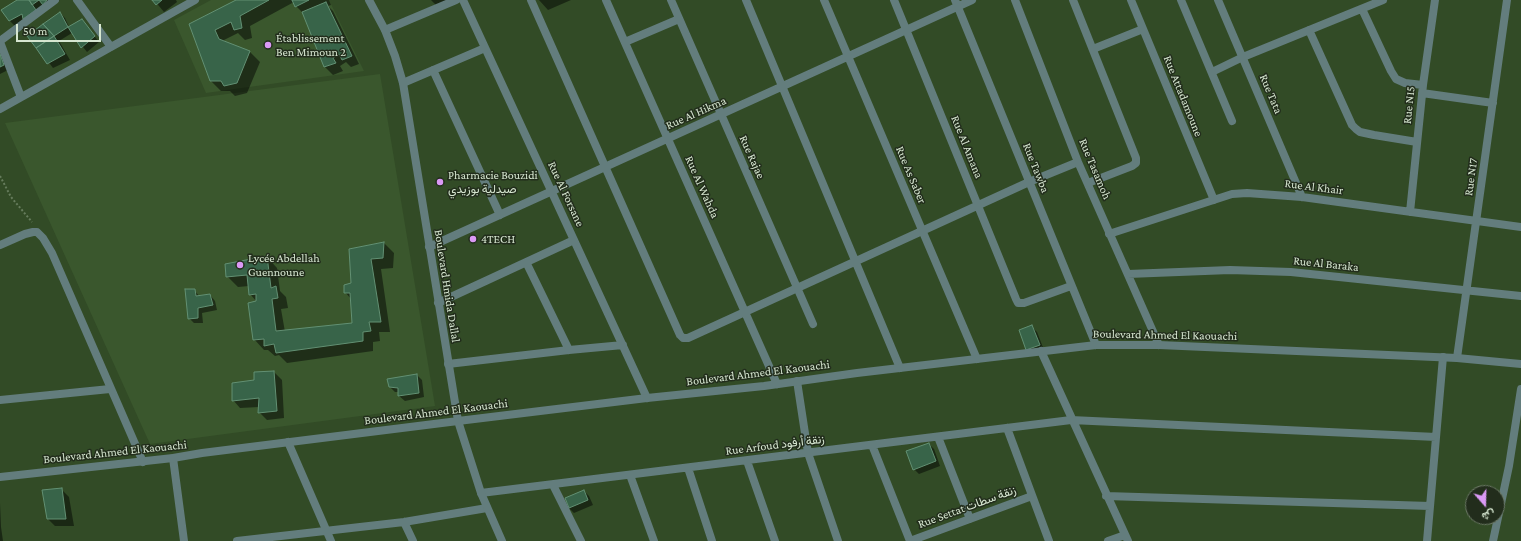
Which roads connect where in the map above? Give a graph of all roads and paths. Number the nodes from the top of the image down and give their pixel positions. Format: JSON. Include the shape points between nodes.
{"nodes":[{"id":1,"x":55,"y":0,"type":"edge"},
{"id":2,"x":77,"y":0,"type":"edge"},
{"id":3,"x":195,"y":0,"type":"edge"},
{"id":4,"x":369,"y":0,"type":"edge"},
{"id":5,"x":456,"y":0,"type":"edge"},
{"id":6,"x":463,"y":0,"type":"edge"},
{"id":7,"x":531,"y":0,"type":"edge"},
{"id":8,"x":606,"y":0,"type":"edge"},
{"id":9,"x":671,"y":0,"type":"edge"},
{"id":10,"x":746,"y":0,"type":"edge"},
{"id":11,"x":824,"y":0,"type":"edge"},
{"id":12,"x":894,"y":0,"type":"edge"},
{"id":13,"x":972,"y":0,"type":"edge"},
{"id":14,"x":1015,"y":0,"type":"edge"},
{"id":15,"x":1073,"y":0,"type":"edge"},
{"id":16,"x":1131,"y":0,"type":"edge"},
{"id":17,"x":1181,"y":0,"type":"edge"},
{"id":18,"x":1218,"y":0,"type":"edge"},
{"id":19,"x":1383,"y":0,"type":"edge"},
{"id":20,"x":1435,"y":0,"type":"edge"},
{"id":21,"x":1507,"y":0,"type":"edge"},
{"id":22,"x":184,"y":2,"type":"edge"},
{"id":23,"x":956,"y":3,"type":"edge"},
{"id":24,"x":1362,"y":9,"type":"junction"},
{"id":25,"x":679,"y":19,"type":"junction"},
{"id":26,"x":1143,"y":28,"type":"junction"},
{"id":27,"x":385,"y":30,"type":"junction"},
{"id":28,"x":1309,"y":30,"type":"junction"},
{"id":29,"x":907,"y":31,"type":"junction"},
{"id":30,"x":0,"y":42,"type":"edge"},
{"id":31,"x":625,"y":42,"type":"junction"},
{"id":32,"x":111,"y":47,"type":"junction"},
{"id":33,"x":485,"y":48,"type":"junction"},
{"id":34,"x":1093,"y":49,"type":"junction"},
{"id":35,"x":848,"y":57,"type":"junction"},
{"id":36,"x":1243,"y":57,"type":"junction"},
{"id":37,"x":433,"y":70,"type":"junction"},
{"id":38,"x":1212,"y":72,"type":"junction"},
{"id":39,"x":403,"y":83,"type":"junction"},
{"id":40,"x":782,"y":87,"type":"junction"},
{"id":41,"x":1422,"y":89,"type":"junction"},
{"id":42,"x":21,"y":97,"type":"junction"},
{"id":43,"x":1493,"y":103,"type":"junction"},
{"id":44,"x":0,"y":109,"type":"edge"},
{"id":45,"x":721,"y":115,"type":"junction"},
{"id":46,"x":1232,"y":121,"type":"dead end"},
{"id":47,"x":667,"y":139,"type":"junction"},
{"id":48,"x":1417,"y":142,"type":"junction"},
{"id":49,"x":1078,"y":162,"type":"junction"},
{"id":50,"x":606,"y":166,"type":"junction"},
{"id":51,"x":0,"y":176,"type":"edge"},
{"id":52,"x":1029,"y":182,"type":"junction"},
{"id":53,"x":1088,"y":183,"type":"junction"},
{"id":54,"x":552,"y":191,"type":"junction"},
{"id":55,"x":1302,"y":197,"type":"junction"},
{"id":56,"x":1214,"y":200,"type":"junction"},
{"id":57,"x":978,"y":205,"type":"junction"},
{"id":58,"x":1410,"y":212,"type":"junction"},
{"id":59,"x":500,"y":215,"type":"junction"},
{"id":60,"x":1477,"y":222,"type":"junction"},
{"id":61,"x":1521,"y":227,"type":"edge"},
{"id":62,"x":922,"y":231,"type":"junction"},
{"id":63,"x":37,"y":232,"type":"junction"},
{"id":64,"x":1109,"y":234,"type":"junction"},
{"id":65,"x":574,"y":240,"type":"junction"},
{"id":66,"x":0,"y":245,"type":"edge"},
{"id":67,"x":429,"y":247,"type":"junction"},
{"id":68,"x":856,"y":261,"type":"junction"},
{"id":69,"x":526,"y":262,"type":"junction"},
{"id":70,"x":1128,"y":274,"type":"junction"},
{"id":71,"x":1071,"y":286,"type":"junction"},
{"id":72,"x":796,"y":288,"type":"junction"},
{"id":73,"x":1467,"y":290,"type":"junction"},
{"id":74,"x":1521,"y":296,"type":"edge"},
{"id":75,"x":438,"y":303,"type":"junction"},
{"id":76,"x":744,"y":312,"type":"junction"},
{"id":77,"x":813,"y":324,"type":"dead end"},
{"id":78,"x":623,"y":345,"type":"junction"},
{"id":79,"x":1096,"y":345,"type":"junction"},
{"id":80,"x":1160,"y":345,"type":"junction"},
{"id":81,"x":568,"y":350,"type":"junction"},
{"id":82,"x":1041,"y":351,"type":"junction"},
{"id":83,"x":1443,"y":357,"type":"junction"},
{"id":84,"x":1457,"y":358,"type":"junction"},
{"id":85,"x":977,"y":359,"type":"junction"},
{"id":86,"x":448,"y":364,"type":"junction"},
{"id":87,"x":1521,"y":364,"type":"edge"},
{"id":88,"x":900,"y":368,"type":"junction"},
{"id":89,"x":797,"y":381,"type":"junction"},
{"id":90,"x":777,"y":384,"type":"junction"},
{"id":91,"x":110,"y":389,"type":"junction"},
{"id":92,"x":1521,"y":389,"type":"edge"},
{"id":93,"x":647,"y":398,"type":"junction"},
{"id":94,"x":0,"y":400,"type":"edge"},
{"id":95,"x":1072,"y":420,"type":"junction"},
{"id":96,"x":458,"y":421,"type":"junction"},
{"id":97,"x":1007,"y":428,"type":"junction"},
{"id":98,"x":1436,"y":436,"type":"junction"},
{"id":99,"x":938,"y":437,"type":"junction"},
{"id":100,"x":288,"y":442,"type":"junction"},
{"id":101,"x":872,"y":445,"type":"junction"},
{"id":102,"x":808,"y":453,"type":"junction"},
{"id":103,"x":173,"y":458,"type":"junction"},
{"id":104,"x":747,"y":461,"type":"junction"},
{"id":105,"x":142,"y":462,"type":"junction"},
{"id":106,"x":688,"y":468,"type":"junction"},
{"id":107,"x":630,"y":475,"type":"junction"},
{"id":108,"x":0,"y":477,"type":"edge"},
{"id":109,"x":553,"y":485,"type":"junction"},
{"id":110,"x":481,"y":493,"type":"junction"},
{"id":111,"x":1032,"y":496,"type":"junction"},
{"id":112,"x":1106,"y":496,"type":"junction"},
{"id":113,"x":1430,"y":506,"type":"junction"},
{"id":114,"x":487,"y":508,"type":"junction"},
{"id":115,"x":970,"y":519,"type":"junction"},
{"id":116,"x":404,"y":522,"type":"junction"},
{"id":117,"x":326,"y":531,"type":"junction"},
{"id":118,"x":1126,"y":538,"type":"edge"},
{"id":119,"x":257,"y":540,"type":"edge"},
{"id":120,"x":184,"y":541,"type":"edge"},
{"id":121,"x":237,"y":541,"type":"edge"},
{"id":122,"x":331,"y":541,"type":"edge"},
{"id":123,"x":414,"y":541,"type":"edge"},
{"id":124,"x":502,"y":541,"type":"edge"},
{"id":125,"x":581,"y":541,"type":"edge"},
{"id":126,"x":654,"y":541,"type":"edge"},
{"id":127,"x":712,"y":541,"type":"edge"},
{"id":128,"x":775,"y":541,"type":"edge"},
{"id":129,"x":838,"y":541,"type":"edge"},
{"id":130,"x":910,"y":541,"type":"edge"},
{"id":131,"x":1049,"y":541,"type":"edge"},
{"id":132,"x":1108,"y":541,"type":"edge"},
{"id":133,"x":1427,"y":541,"type":"edge"},
{"id":134,"x":1493,"y":541,"type":"edge"}],
"edges":[{"from":1,"to":30,"type":"street"},
{"from":2,"to":32,"type":"street"},
{"from":3,"to":22,"type":"street"},
{"from":4,"to":27,"type":"street","name":"Boulevard Hmida Dallal"},
{"from":5,"to":27,"type":"street"},
{"from":6,"to":33,"type":"street","name":"Rue Al Forsane"},
{"from":7,"to":50,"type":"street"},
{"from":8,"to":31,"type":"street","name":"Rue Al Wahda"},
{"from":9,"to":25,"type":"street","name":"Rue Rajae"},
{"from":10,"to":40,"type":"street"},
{"from":11,"to":35,"type":"street","name":"Rue As Saber"},
{"from":12,"to":29,"type":"street","name":"Rue Al Amana"},
{"from":13,"to":23,"type":"street","name":"Rue Al Hikma"},
{"from":14,"to":49,"type":"street","name":"Rue Tasamoh"},
{"from":15,"to":34,"type":"street"},
{"from":16,"to":26,"type":"street","name":"Rue Attadamoune"},
{"from":17,"to":38,"type":"street"},
{"from":18,"to":36,"type":"street","name":"Rue Tata"},
{"from":19,"to":24,"type":"street"},
{"from":20,"to":41,"type":"street","name":"Rue N15"},
{"from":21,"to":43,"type":"street","name":"Rue N17"},
{"from":22,"to":32,"type":"street"},
{"from":23,"to":29,"type":"street","name":"Rue Al Hikma"},
{"from":23,"to":52,"type":"street","name":"Rue Tawba"},
{"from":24,"to":28,"type":"street"},
{"from":24,"to":41,"type":"street","via":[[1396,79]]},
{"from":25,"to":31,"type":"street"},
{"from":25,"to":45,"type":"street","name":"Rue Rajae"},
{"from":26,"to":34,"type":"street"},
{"from":26,"to":56,"type":"street","name":"Rue Attadamoune"},
{"from":27,"to":39,"type":"street","name":"Boulevard Hmida Dallal"},
{"from":28,"to":36,"type":"street"},
{"from":28,"to":48,"type":"street","via":[[1352,125],[1360,132]]},
{"from":29,"to":35,"type":"street","name":"Rue Al Hikma"},
{"from":29,"to":57,"type":"street","name":"Rue Al Amana"},
{"from":30,"to":42,"type":"street"},
{"from":31,"to":47,"type":"street","name":"Rue Al Wahda"},
{"from":32,"to":42,"type":"street"},
{"from":33,"to":37,"type":"street"},
{"from":33,"to":54,"type":"street","name":"Rue Al Forsane"},
{"from":34,"to":53,"type":"street","via":[[1136,163]]},
{"from":35,"to":40,"type":"street","name":"Rue Al Hikma"},
{"from":35,"to":62,"type":"street","name":"Rue As Saber"},
{"from":36,"to":38,"type":"street"},
{"from":36,"to":55,"type":"street","name":"Rue Tata"},
{"from":37,"to":39,"type":"street"},
{"from":37,"to":59,"type":"street"},
{"from":38,"to":46,"type":"street"},
{"from":39,"to":67,"type":"street","name":"Boulevard Hmida Dallal"},
{"from":40,"to":45,"type":"street","name":"Rue Al Hikma"},
{"from":40,"to":68,"type":"street"},
{"from":41,"to":43,"type":"street"},
{"from":41,"to":48,"type":"street","name":"Rue N15"},
{"from":42,"to":44,"type":"street"},
{"from":43,"to":60,"type":"street","name":"Rue N17"},
{"from":45,"to":47,"type":"street","name":"Rue Al Hikma"},
{"from":45,"to":72,"type":"street","name":"Rue Rajae"},
{"from":47,"to":50,"type":"street","name":"Rue Al Hikma"},
{"from":47,"to":76,"type":"street","name":"Rue Al Wahda"},
{"from":48,"to":58,"type":"street","name":"Rue N15"},
{"from":49,"to":52,"type":"street"},
{"from":49,"to":53,"type":"street","name":"Rue Tasamoh"},
{"from":50,"to":54,"type":"street","name":"Rue Al Hikma"},
{"from":50,"to":76,"type":"street","via":[[680,335],[688,338]]},
{"from":51,"to":63,"type":"path","via":[[11,197],[30,219]]},
{"from":52,"to":57,"type":"street"},
{"from":52,"to":71,"type":"street","name":"Rue Tawba"},
{"from":53,"to":64,"type":"street","name":"Rue Tasamoh"},
{"from":54,"to":59,"type":"street","name":"Rue Al Hikma"},
{"from":54,"to":65,"type":"street","name":"Rue Al Forsane"},
{"from":55,"to":56,"type":"street","name":"Rue Al Khair","via":[[1247,193],[1232,194]]},
{"from":55,"to":58,"type":"street","name":"Rue Al Khair"},
{"from":56,"to":64,"type":"street","name":"Rue Al Khair"},
{"from":57,"to":62,"type":"street"},
{"from":57,"to":71,"type":"street","name":"Rue Al Amana","via":[[1018,303]]},
{"from":58,"to":60,"type":"street","name":"Rue Al Khair"},
{"from":59,"to":67,"type":"street","name":"Rue Al Hikma"},
{"from":60,"to":61,"type":"street","name":"Rue Al Khair"},
{"from":60,"to":73,"type":"street","name":"Rue N17"},
{"from":62,"to":68,"type":"street"},
{"from":62,"to":85,"type":"street","name":"Rue As Saber"},
{"from":63,"to":66,"type":"street","via":[[25,234]]},
{"from":63,"to":91,"type":"street","via":[[52,253]]},
{"from":64,"to":70,"type":"street","name":"Rue Tasamoh"},
{"from":65,"to":69,"type":"street"},
{"from":65,"to":78,"type":"street","name":"Rue Al Forsane"},
{"from":67,"to":75,"type":"street","name":"Boulevard Hmida Dallal"},
{"from":68,"to":72,"type":"street"},
{"from":68,"to":88,"type":"street"},
{"from":69,"to":75,"type":"street"},
{"from":69,"to":81,"type":"street"},
{"from":70,"to":73,"type":"street","name":"Rue Al Baraka","via":[[1230,270],[1291,272]]},
{"from":70,"to":80,"type":"street","name":"Rue Tasamoh"},
{"from":71,"to":79,"type":"street","name":"Rue Tawba"},
{"from":72,"to":76,"type":"street"},
{"from":72,"to":77,"type":"street","name":"Rue Rajae"},
{"from":73,"to":74,"type":"street","name":"Rue Al Baraka"},
{"from":73,"to":84,"type":"street","name":"Rue N17"},
{"from":75,"to":86,"type":"street","name":"Boulevard Hmida Dallal"},
{"from":76,"to":90,"type":"street","name":"Rue Al Wahda"},
{"from":78,"to":81,"type":"street"},
{"from":78,"to":93,"type":"street","name":"Rue Al Forsane"},
{"from":79,"to":80,"type":"street","name":"Boulevard Ahmed El Kaouachi"},
{"from":79,"to":82,"type":"street","name":"Boulevard Ahmed El Kaouachi"},
{"from":80,"to":83,"type":"street","name":"Boulevard Ahmed El Kaouachi"},
{"from":81,"to":86,"type":"street"},
{"from":82,"to":85,"type":"street","name":"Boulevard Ahmed El Kaouachi"},
{"from":82,"to":95,"type":"street"},
{"from":83,"to":84,"type":"street","name":"Boulevard Ahmed El Kaouachi"},
{"from":83,"to":98,"type":"street"},
{"from":84,"to":87,"type":"street","name":"Boulevard Ahmed El Kaouachi"},
{"from":85,"to":88,"type":"street","name":"Boulevard Ahmed El Kaouachi"},
{"from":86,"to":96,"type":"street","name":"Boulevard Hmida Dallal"},
{"from":88,"to":89,"type":"street","name":"Boulevard Ahmed El Kaouachi"},
{"from":89,"to":90,"type":"street","name":"Boulevard Ahmed El Kaouachi"},
{"from":89,"to":102,"type":"street"},
{"from":90,"to":93,"type":"street","name":"Boulevard Ahmed El Kaouachi"},
{"from":91,"to":94,"type":"street"},
{"from":91,"to":105,"type":"street"},
{"from":92,"to":134,"type":"street","via":[[1509,466]]},
{"from":93,"to":96,"type":"street","name":"Boulevard Ahmed El Kaouachi"},
{"from":95,"to":97,"type":"street","name":"Rue Arfoud زنقة أرفود"},
{"from":95,"to":98,"type":"street","name":"Rue Arfoud زنقة أرفود"},
{"from":95,"to":112,"type":"street"},
{"from":96,"to":100,"type":"street","name":"Boulevard Ahmed El Kaouachi"},
{"from":96,"to":110,"type":"street","name":"Boulevard Hmida Dallal"},
{"from":97,"to":99,"type":"street","name":"Rue Arfoud زنقة أرفود"},
{"from":97,"to":111,"type":"street"},
{"from":98,"to":113,"type":"street"},
{"from":99,"to":101,"type":"street","name":"Rue Arfoud زنقة أرفود"},
{"from":99,"to":115,"type":"street"},
{"from":100,"to":103,"type":"street","name":"Boulevard Ahmed El Kaouachi"},
{"from":100,"to":117,"type":"street"},
{"from":101,"to":102,"type":"street","name":"Rue Arfoud زنقة أرفود"},
{"from":101,"to":130,"type":"street"},
{"from":102,"to":104,"type":"street","name":"Rue Arfoud زنقة أرفود"},
{"from":102,"to":129,"type":"street"},
{"from":103,"to":105,"type":"street","name":"Boulevard Ahmed El Kaouachi"},
{"from":103,"to":120,"type":"street"},
{"from":104,"to":106,"type":"street","name":"Rue Arfoud زنقة أرفود"},
{"from":104,"to":128,"type":"street"},
{"from":105,"to":108,"type":"street","name":"Boulevard Ahmed El Kaouachi"},
{"from":106,"to":107,"type":"street","name":"Rue Arfoud زنقة أرفود"},
{"from":106,"to":127,"type":"street"},
{"from":107,"to":109,"type":"street","name":"Rue Arfoud زنقة أرفود"},
{"from":107,"to":126,"type":"street"},
{"from":109,"to":110,"type":"street","name":"Rue Arfoud زنقة أرفود"},
{"from":109,"to":125,"type":"street"},
{"from":110,"to":114,"type":"street","name":"Boulevard Hmida Dallal"},
{"from":111,"to":115,"type":"street","name":"Rue Settat زنقة سطات"},
{"from":111,"to":131,"type":"street"},
{"from":112,"to":113,"type":"street"},
{"from":112,"to":118,"type":"street"},
{"from":113,"to":133,"type":"street"},
{"from":114,"to":116,"type":"street"},
{"from":114,"to":124,"type":"street","name":"Boulevard Hmida Dallal"},
{"from":115,"to":130,"type":"street","name":"Rue Settat زنقة سطات"},
{"from":116,"to":117,"type":"street"},
{"from":116,"to":123,"type":"street"},
{"from":117,"to":119,"type":"street"},
{"from":117,"to":122,"type":"street"},
{"from":118,"to":132,"type":"street"},
{"from":119,"to":121,"type":"street"}]}
